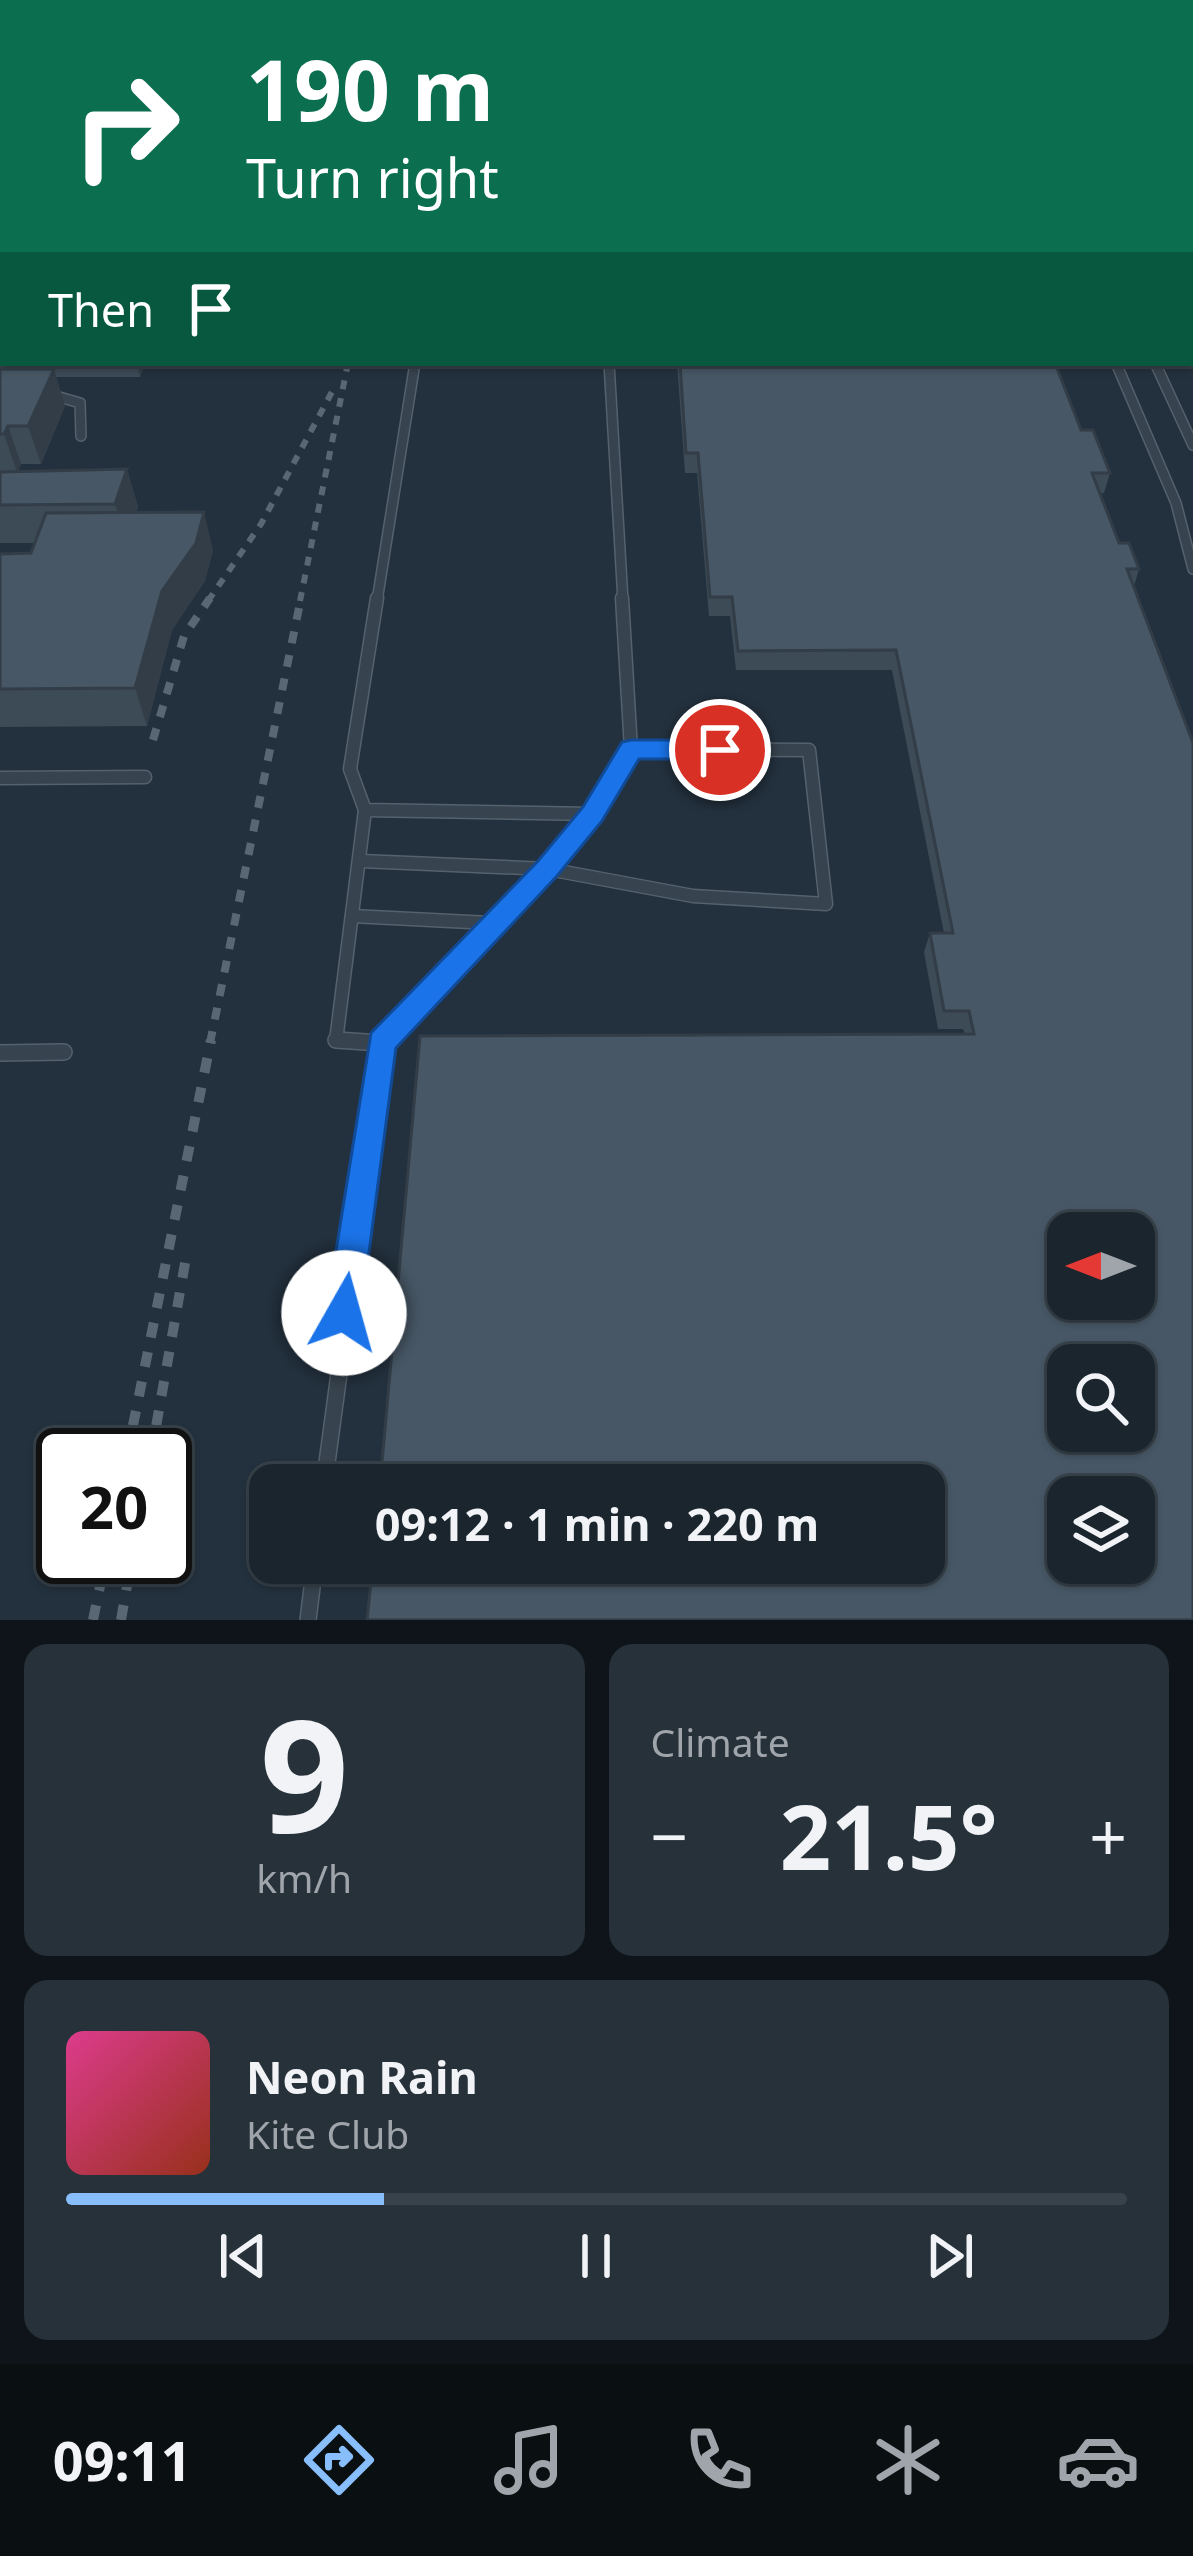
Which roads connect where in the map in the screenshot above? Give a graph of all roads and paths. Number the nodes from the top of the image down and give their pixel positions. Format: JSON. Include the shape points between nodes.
{"nodes":[{"id":1,"x":415,"y":366,"type":"edge"},
{"id":2,"x":609,"y":366,"type":"edge"},
{"id":3,"x":1117,"y":366,"type":"edge"},
{"id":4,"x":1156,"y":366,"type":"edge"},
{"id":5,"x":43,"y":394,"type":"edge"},
{"id":6,"x":80,"y":436,"type":"dead end"},
{"id":7,"x":1193,"y":445,"type":"edge"},
{"id":8,"x":1187,"y":521,"type":"edge"},
{"id":9,"x":1193,"y":569,"type":"edge"},
{"id":10,"x":631,"y":749,"type":"junction"},
{"id":11,"x":146,"y":777,"type":"dead end"},
{"id":12,"x":0,"y":778,"type":"edge"},
{"id":13,"x":365,"y":810,"type":"junction"},
{"id":14,"x":592,"y":814,"type":"junction"},
{"id":15,"x":361,"y":861,"type":"junction"},
{"id":16,"x":548,"y":869,"type":"junction"},
{"id":17,"x":352,"y":916,"type":"junction"},
{"id":18,"x":490,"y":923,"type":"junction"},
{"id":19,"x":382,"y":1042,"type":"junction"},
{"id":20,"x":0,"y":1052,"type":"edge"},
{"id":21,"x":64,"y":1052,"type":"dead end"},
{"id":22,"x":327,"y":1464,"type":"edge"},
{"id":23,"x":312,"y":1584,"type":"edge"},
{"id":24,"x":308,"y":1620,"type":"edge"}],
"edges":[{"from":1,"to":13,"type":"lane","via":[[350,769]]},
{"from":2,"to":10,"type":"lane"},
{"from":3,"to":8,"type":"lane"},
{"from":4,"to":7,"type":"lane"},
{"from":5,"to":6,"type":"lane","via":[[80,403]]},
{"from":8,"to":9,"type":"lane"},
{"from":10,"to":14,"type":"lane"},
{"from":10,"to":16,"type":"lane","via":[[809,750],[826,904],[693,896]]},
{"from":11,"to":12,"type":"lane"},
{"from":13,"to":14,"type":"lane"},
{"from":13,"to":15,"type":"lane"},
{"from":14,"to":16,"type":"lane"},
{"from":15,"to":16,"type":"lane"},
{"from":15,"to":17,"type":"lane"},
{"from":16,"to":18,"type":"lane"},
{"from":17,"to":18,"type":"lane"},
{"from":17,"to":19,"type":"lane","via":[[336,1041]]},
{"from":18,"to":19,"type":"lane"},
{"from":19,"to":22,"type":"lane"},
{"from":20,"to":21,"type":"lane"},
{"from":23,"to":24,"type":"lane"}]}
